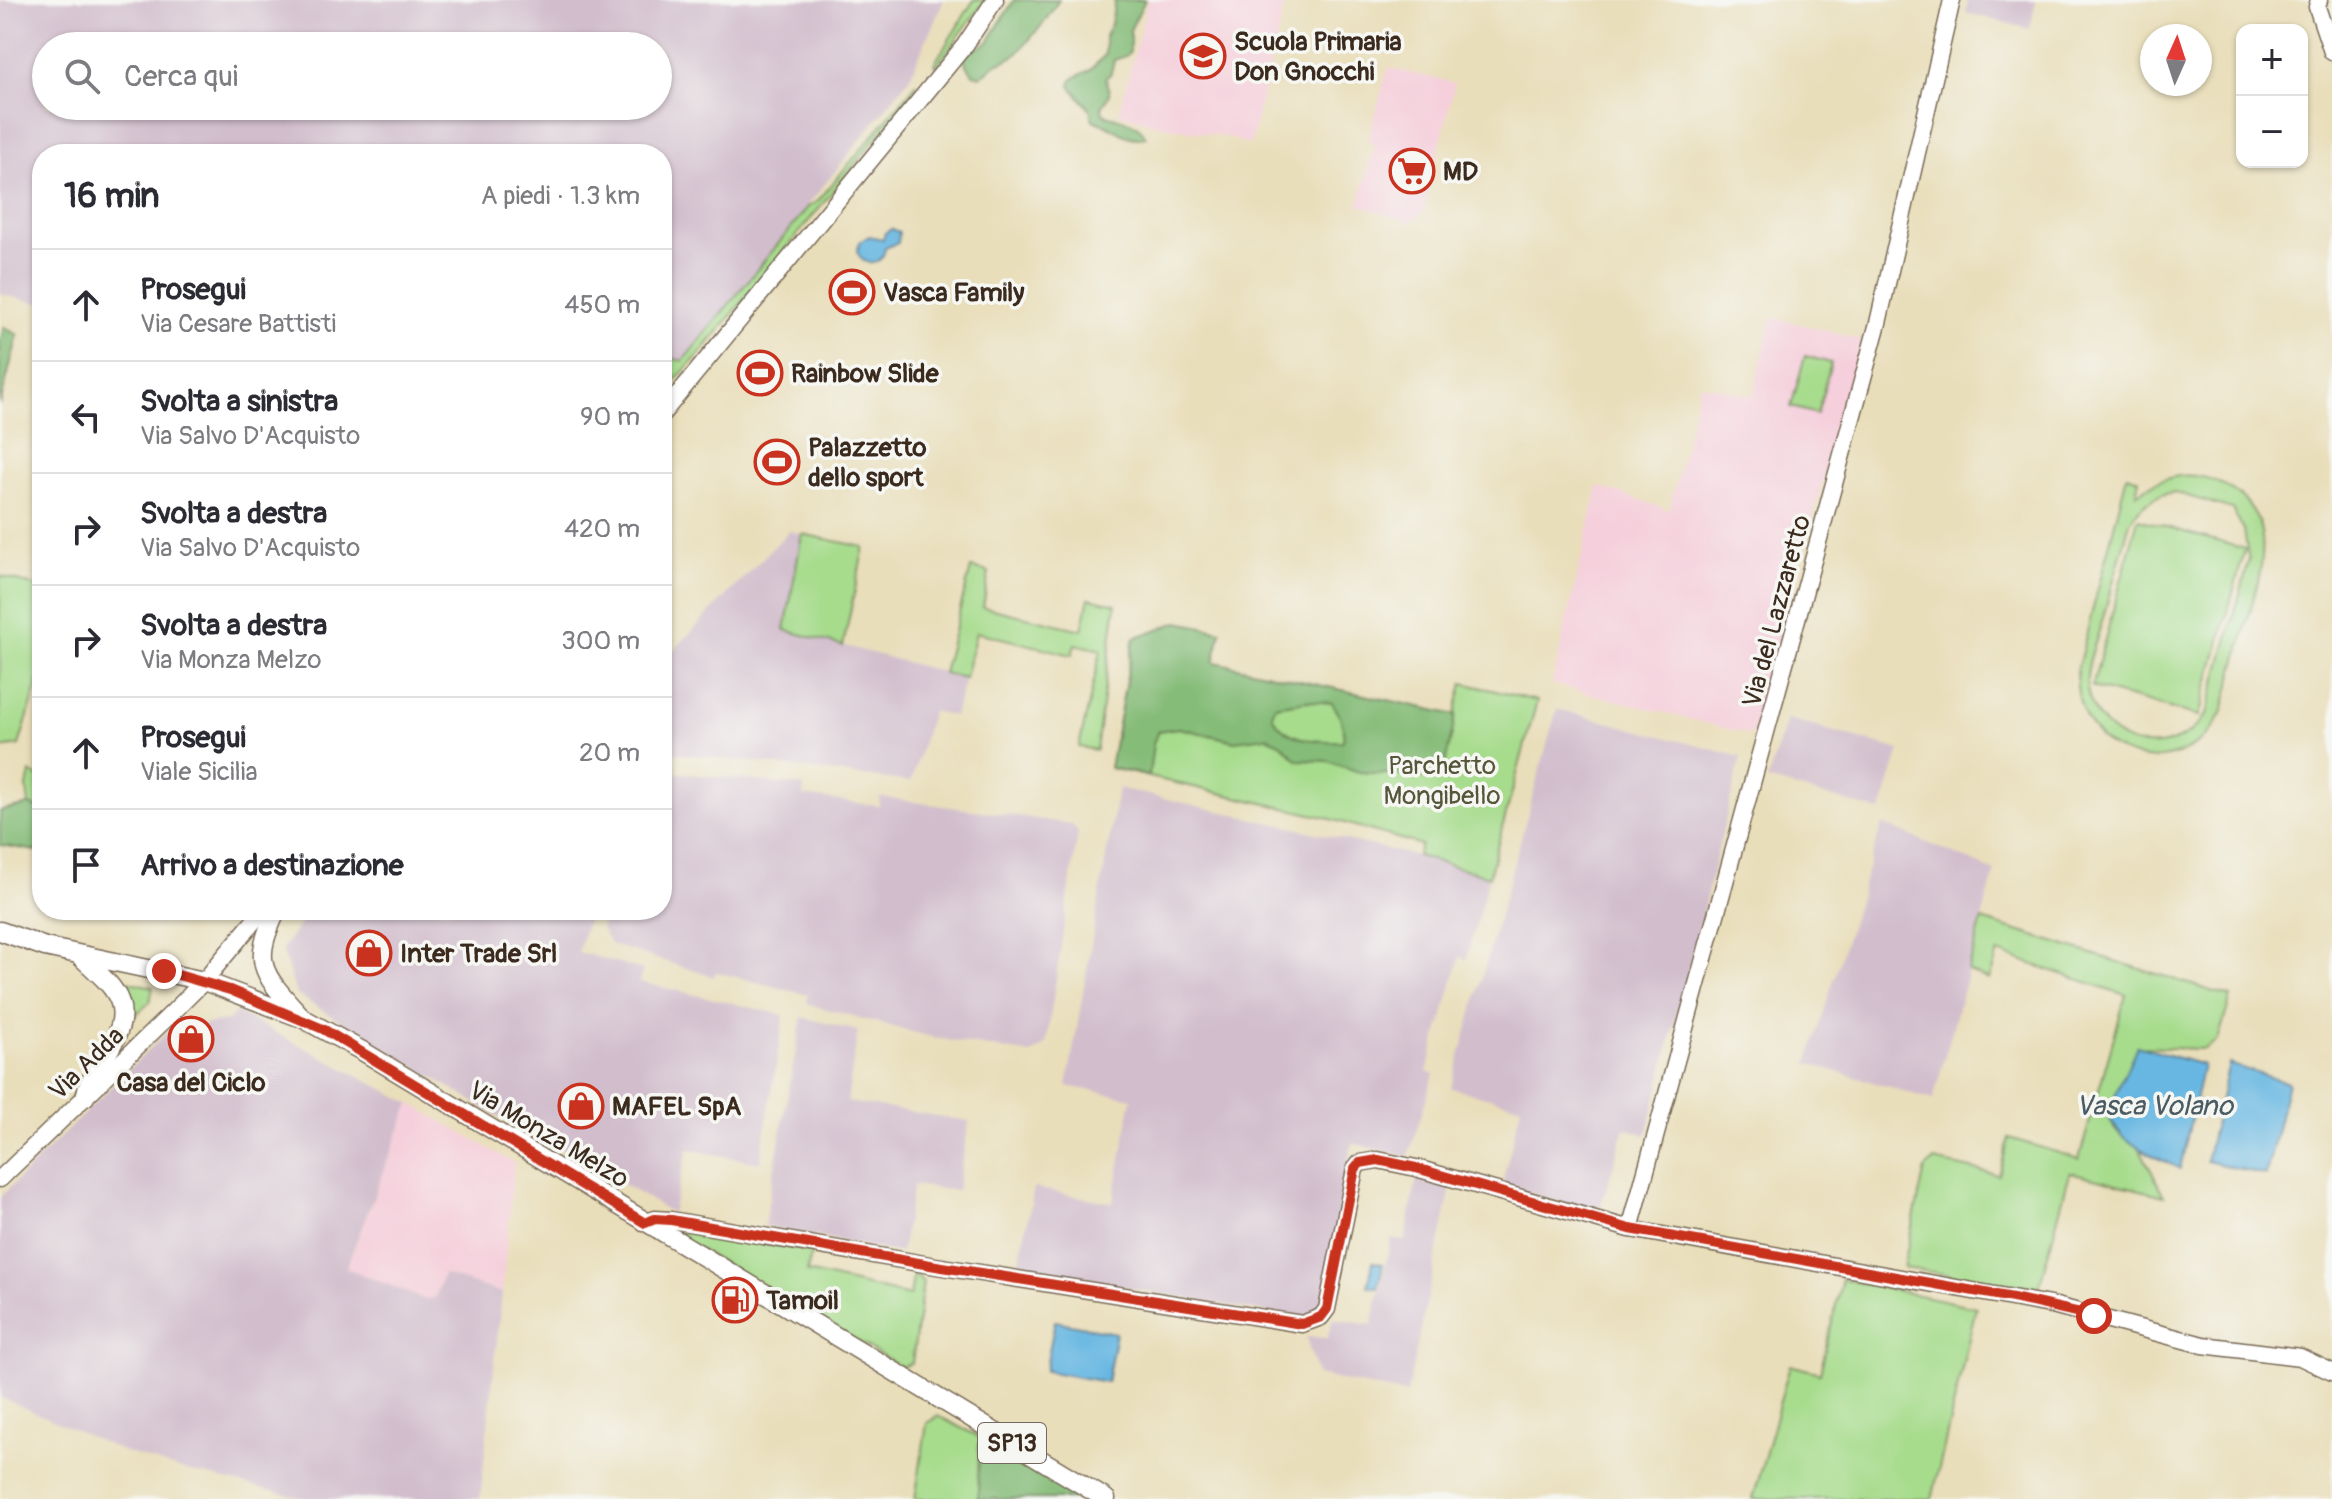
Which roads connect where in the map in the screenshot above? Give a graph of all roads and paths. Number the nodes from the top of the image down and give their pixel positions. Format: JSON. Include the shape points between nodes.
{"nodes":[{"id":1,"x":995,"y":0,"type":"edge"},
{"id":2,"x":1952,"y":0,"type":"edge"},
{"id":3,"x":2312,"y":2,"type":"edge"},
{"id":4,"x":2332,"y":52,"type":"edge"},
{"id":5,"x":696,"y":376,"type":"junction"},
{"id":6,"x":672,"y":403,"type":"edge"},
{"id":7,"x":672,"y":408,"type":"edge"},
{"id":8,"x":255,"y":920,"type":"edge"},
{"id":9,"x":272,"y":920,"type":"edge"},
{"id":10,"x":0,"y":931,"type":"edge"},
{"id":11,"x":0,"y":945,"type":"edge"},
{"id":12,"x":45,"y":947,"type":"junction"},
{"id":13,"x":77,"y":953,"type":"junction"},
{"id":14,"x":204,"y":981,"type":"junction"},
{"id":15,"x":304,"y":1019,"type":"junction"},
{"id":16,"x":85,"y":1097,"type":"junction"},
{"id":17,"x":0,"y":1179,"type":"edge"},
{"id":18,"x":645,"y":1223,"type":"junction"},
{"id":19,"x":1630,"y":1229,"type":"junction"},
{"id":20,"x":2332,"y":1372,"type":"edge"},
{"id":21,"x":1106,"y":1499,"type":"edge"}],
"edges":[{"from":1,"to":5,"type":"street","via":[[965,45]]},
{"from":2,"to":19,"type":"street","name":"Via del Lazzaretto","via":[[1876,331]]},
{"from":3,"to":4,"type":"street"},
{"from":5,"to":6,"type":"street"},
{"from":5,"to":7,"type":"street"},
{"from":8,"to":14,"type":"street","name":"Via Adda"},
{"from":9,"to":15,"type":"main road","via":[[264,938],[264,967]]},
{"from":10,"to":12,"type":"main road","number":"SP13"},
{"from":11,"to":12,"type":"main road","number":"SP13"},
{"from":12,"to":13,"type":"main road","number":"SP13"},
{"from":13,"to":14,"type":"main road","number":"SP13"},
{"from":13,"to":16,"type":"main road","via":[[114,987],[122,1010],[119,1032]]},
{"from":14,"to":15,"type":"main road","name":"Via Monza Melzo","number":"SP13"},
{"from":14,"to":16,"type":"street","name":"Via Adda"},
{"from":15,"to":18,"type":"main road","name":"Via Monza Melzo","number":"SP13"},
{"from":16,"to":17,"type":"street","name":"Via Adda"},
{"from":18,"to":19,"type":"street","via":[[671,1220],[1302,1324],[1327,1309],[1360,1163],[1378,1160],[1416,1168]]},
{"from":18,"to":21,"type":"main road","name":"Via Monza Melzo","number":"SP13"},
{"from":19,"to":20,"type":"street","via":[[2056,1306],[2203,1345],[2300,1357]]}]}
